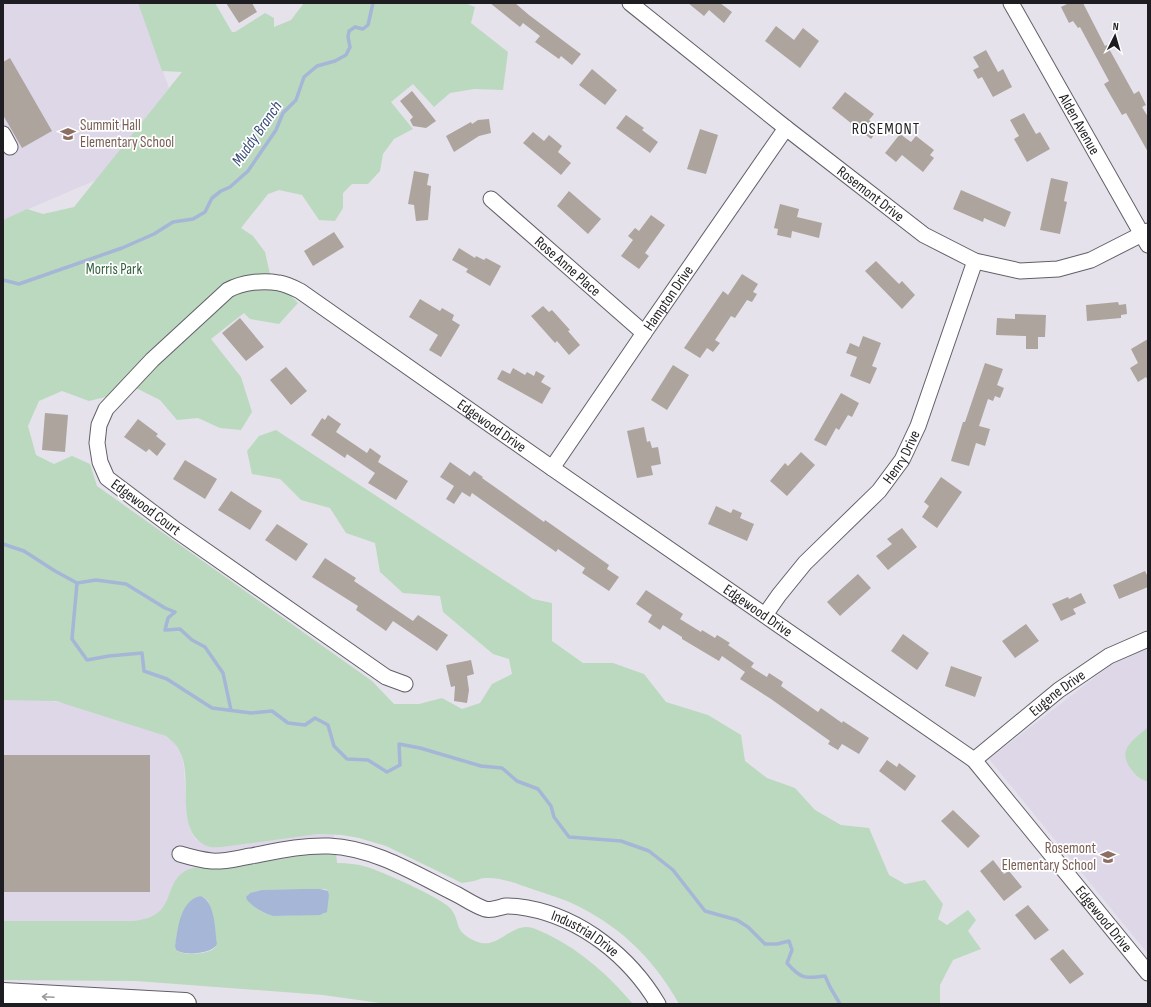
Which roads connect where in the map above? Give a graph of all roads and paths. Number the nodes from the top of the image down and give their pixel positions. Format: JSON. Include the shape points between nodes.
{"nodes":[{"id":1,"x":631,"y":3,"type":"edge"},
{"id":2,"x":1011,"y":3,"type":"edge"},
{"id":3,"x":786,"y":128,"type":"junction"},
{"id":4,"x":491,"y":199,"type":"dead end"},
{"id":5,"x":1146,"y":237,"type":"edge"},
{"id":6,"x":976,"y":261,"type":"junction"},
{"id":7,"x":318,"y":303,"type":"joint"},
{"id":8,"x":644,"y":333,"type":"junction"},
{"id":9,"x":552,"y":468,"type":"junction"},
{"id":10,"x":765,"y":615,"type":"junction"},
{"id":11,"x":1148,"y":639,"type":"edge"},
{"id":12,"x":405,"y":684,"type":"dead end"},
{"id":13,"x":974,"y":760,"type":"junction"},
{"id":14,"x":180,"y":854,"type":"dead end"},
{"id":15,"x":1148,"y":973,"type":"edge"},
{"id":16,"x":3,"y":994,"type":"edge"},
{"id":17,"x":184,"y":1004,"type":"edge"},
{"id":18,"x":658,"y":1004,"type":"edge"}],
"edges":[{"from":1,"to":3,"type":"street","name":"Rosemont Drive"},
{"from":2,"to":5,"type":"street","name":"Alden Avenue"},
{"from":3,"to":6,"type":"street","name":"Rosemont Drive","via":[[924,235]]},
{"from":3,"to":8,"type":"street","name":"Hampton Drive"},
{"from":4,"to":8,"type":"street","name":"Rose Anne Place"},
{"from":5,"to":6,"type":"street","name":"Rosemont Drive","via":[[1091,260],[1058,269],[1020,271]]},
{"from":6,"to":10,"type":"street","name":"Henry Drive","via":[[918,426],[902,460],[879,491],[805,563]]},
{"from":7,"to":9,"type":"street","name":"Edgewood Drive"},
{"from":7,"to":12,"type":"street","name":"Edgewood Court","via":[[300,291],[280,283],[251,283],[228,290],[152,360],[106,409],[99,425],[97,443],[100,462],[107,478],[176,530],[386,677]]},
{"from":8,"to":9,"type":"street","name":"Hampton Drive"},
{"from":9,"to":10,"type":"street","name":"Edgewood Drive"},
{"from":10,"to":13,"type":"street","name":"Edgewood Drive"},
{"from":11,"to":13,"type":"street","name":"Eugene Drive","via":[[1109,656],[1059,690]]},
{"from":13,"to":15,"type":"street","name":"Edgewood Drive"},
{"from":14,"to":18,"type":"street","name":"Industrial Drive","via":[[218,861],[330,846],[369,853],[487,910],[506,906],[527,908],[571,923],[614,952],[638,976]]},
{"from":17,"to":16,"type":"highway","one_way":true}]}
